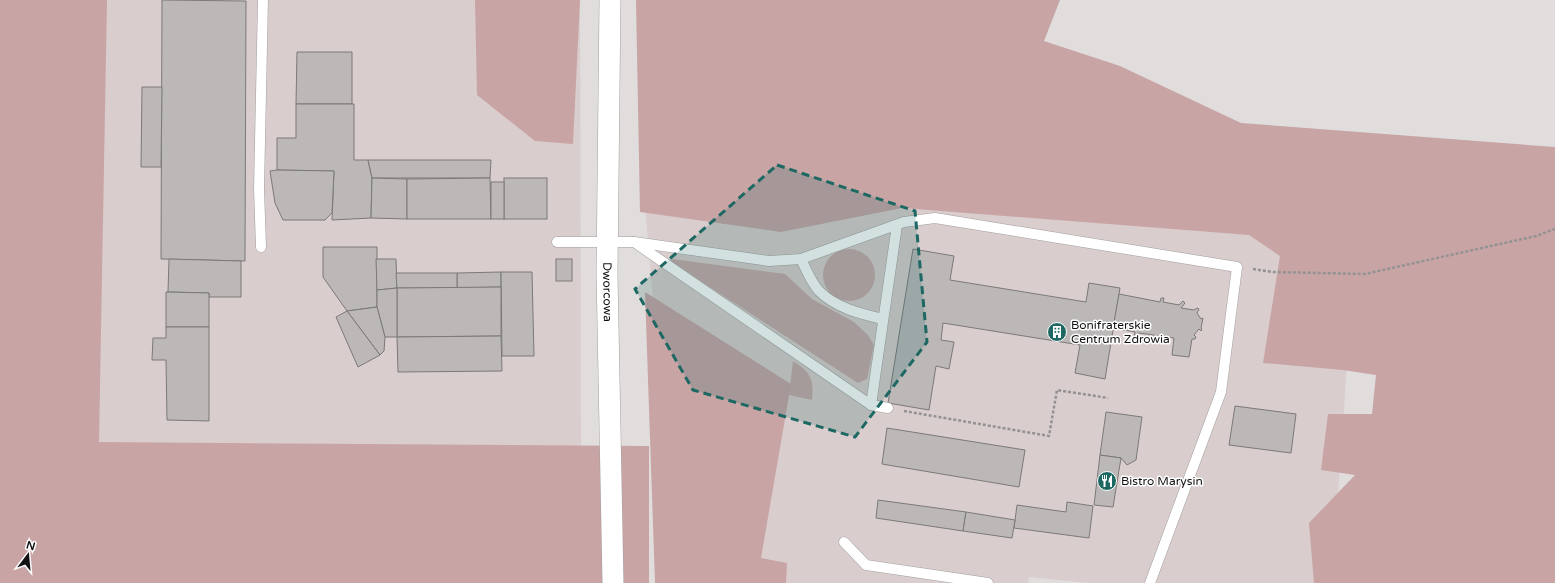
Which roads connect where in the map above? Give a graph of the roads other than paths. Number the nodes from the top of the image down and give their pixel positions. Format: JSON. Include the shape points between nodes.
{"nodes":[{"id":1,"x":263,"y":0,"type":"edge"},
{"id":2,"x":610,"y":0,"type":"edge"},
{"id":3,"x":897,"y":224,"type":"junction"},
{"id":4,"x":558,"y":242,"type":"dead end"},
{"id":5,"x":607,"y":242,"type":"junction"},
{"id":6,"x":634,"y":242,"type":"junction"},
{"id":7,"x":261,"y":247,"type":"dead end"},
{"id":8,"x":801,"y":259,"type":"junction"},
{"id":9,"x":883,"y":319,"type":"junction"},
{"id":10,"x":871,"y":405,"type":"junction"},
{"id":11,"x":888,"y":408,"type":"road end"},
{"id":12,"x":844,"y":542,"type":"dead end"},
{"id":13,"x":613,"y":583,"type":"edge"},
{"id":14,"x":988,"y":583,"type":"edge"},
{"id":15,"x":1150,"y":583,"type":"edge"}],
"edges":[{"from":1,"to":7,"type":"lane","via":[[259,188]]},
{"from":2,"to":5,"type":"street","name":"Dworcowa"},
{"from":3,"to":8,"type":"lane"},
{"from":3,"to":9,"type":"lane"},
{"from":3,"to":15,"type":"lane","via":[[935,218],[1237,267],[1221,392]]},
{"from":4,"to":5,"type":"lane"},
{"from":5,"to":6,"type":"lane"},
{"from":5,"to":13,"type":"street","name":"Dworcowa"},
{"from":6,"to":8,"type":"lane","via":[[769,261]]},
{"from":6,"to":10,"type":"lane"},
{"from":8,"to":9,"type":"lane","via":[[819,290],[834,302],[859,314]]},
{"from":9,"to":10,"type":"lane"},
{"from":10,"to":11,"type":"lane"},
{"from":12,"to":14,"type":"lane","via":[[866,565]]}]}
